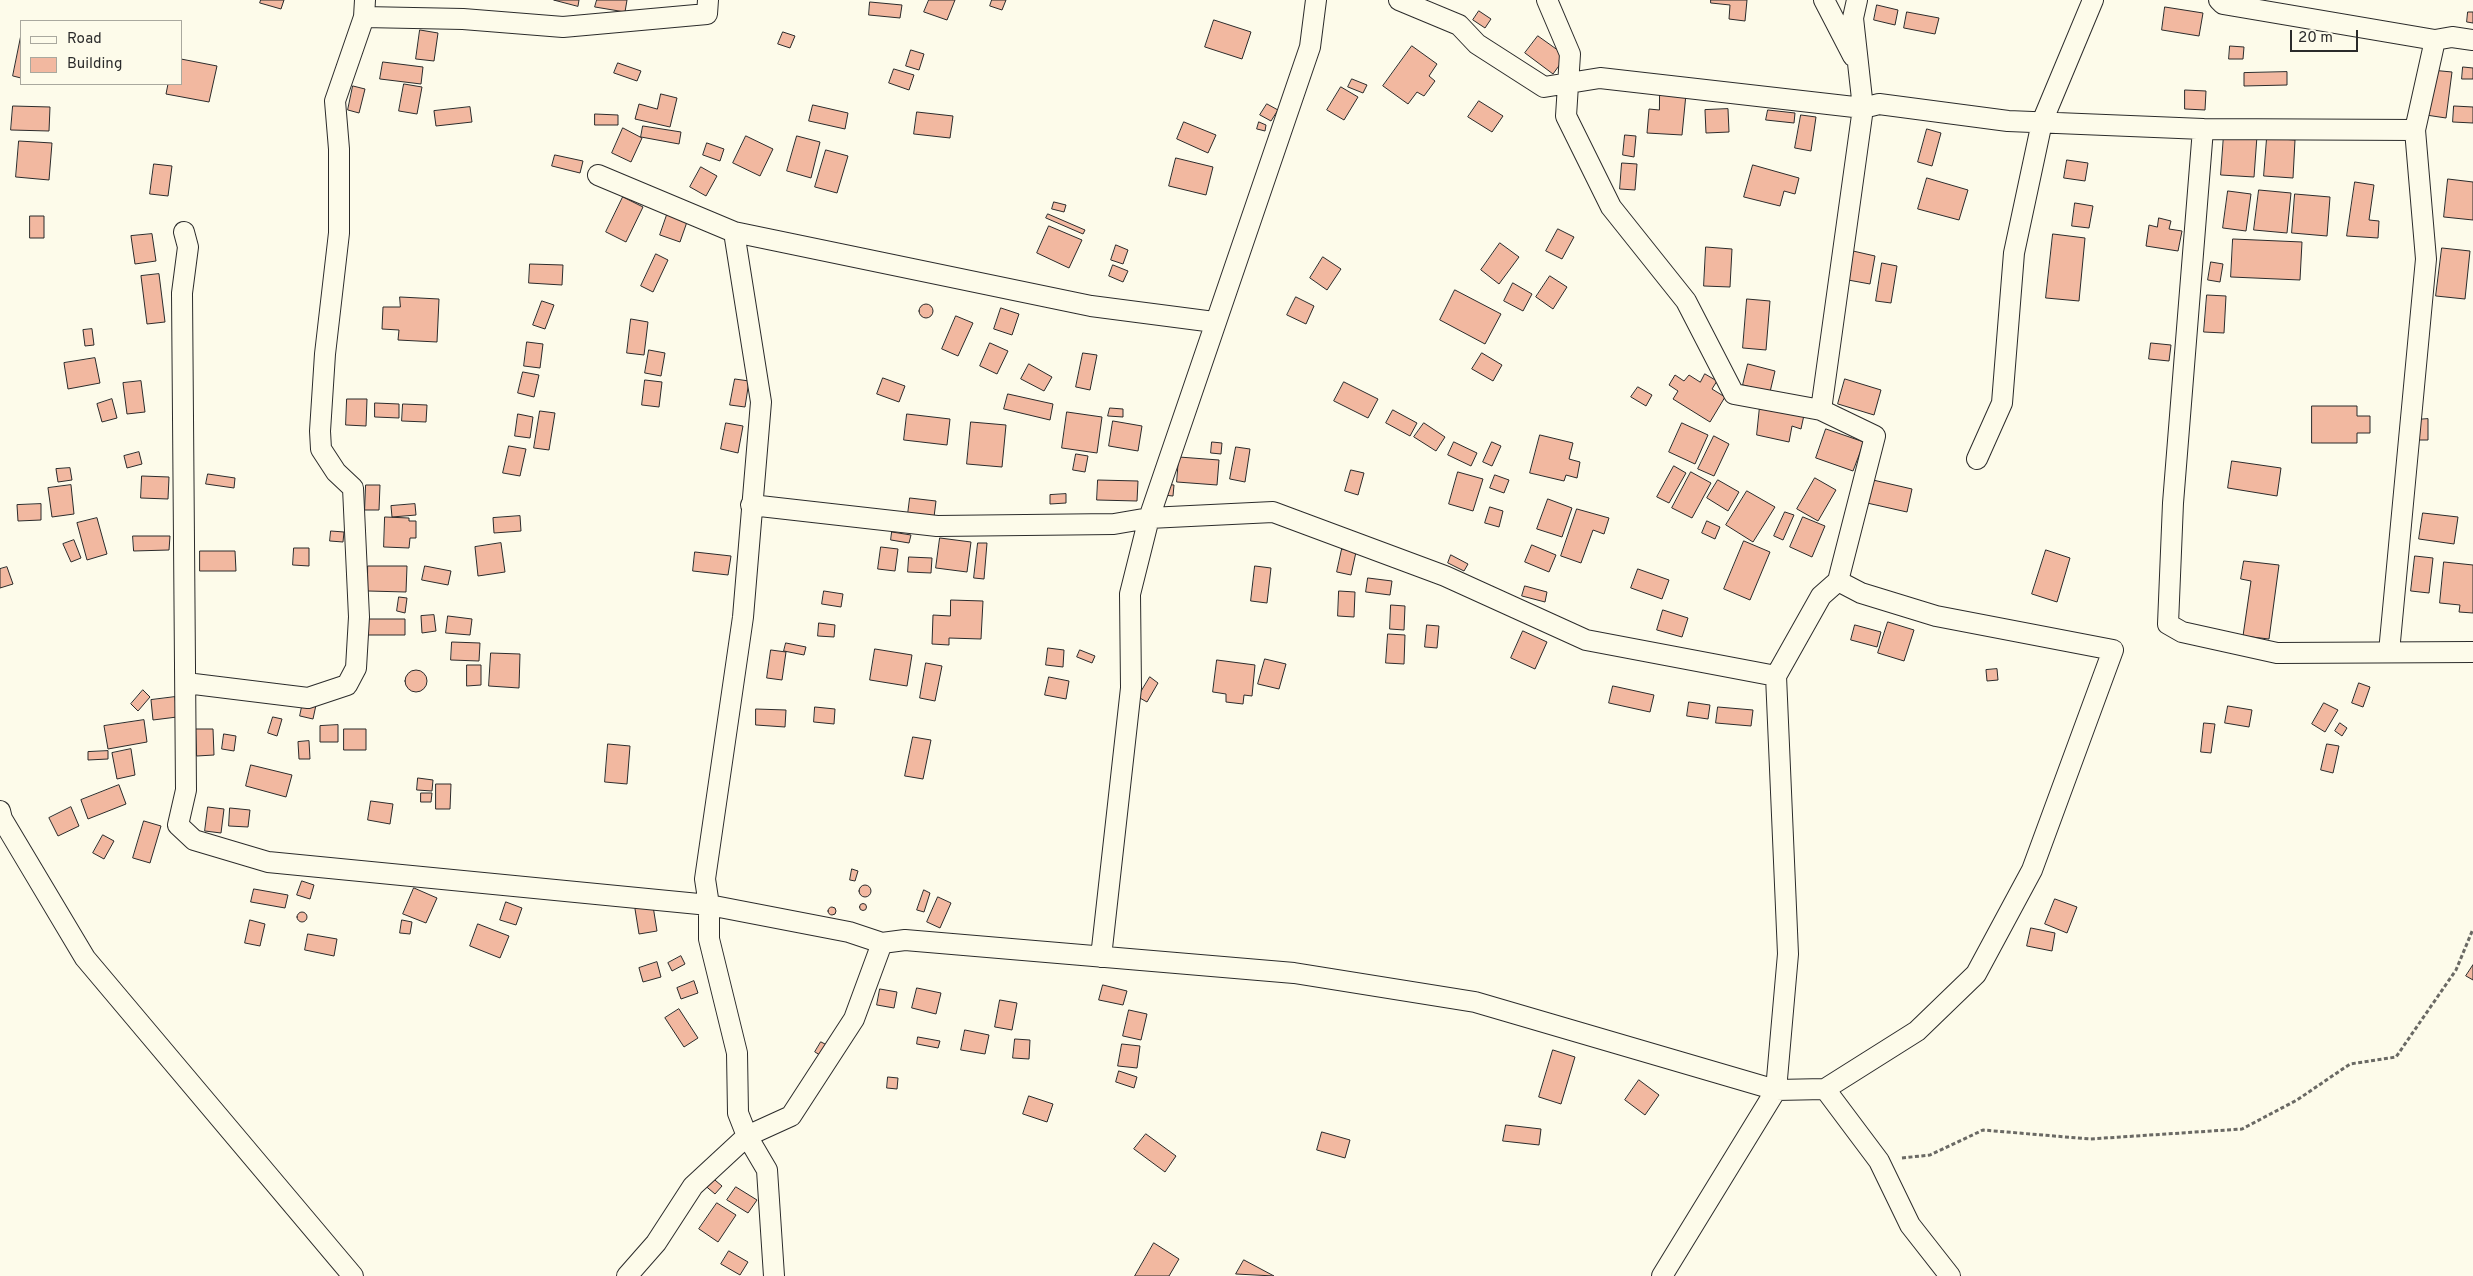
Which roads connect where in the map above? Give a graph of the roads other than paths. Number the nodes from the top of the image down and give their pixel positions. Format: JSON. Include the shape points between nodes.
{"nodes":[{"id":1,"x":708,"y":0,"type":"edge"},
{"id":2,"x":1316,"y":0,"type":"edge"},
{"id":3,"x":1399,"y":0,"type":"edge"},
{"id":4,"x":1547,"y":0,"type":"edge"},
{"id":5,"x":1824,"y":0,"type":"edge"},
{"id":6,"x":1857,"y":0,"type":"edge"},
{"id":7,"x":2094,"y":0,"type":"edge"},
{"id":8,"x":2219,"y":0,"type":"edge"},
{"id":9,"x":364,"y":8,"type":"edge"},
{"id":10,"x":2435,"y":40,"type":"junction"},
{"id":11,"x":2473,"y":40,"type":"edge"},
{"id":12,"x":1858,"y":66,"type":"junction"},
{"id":13,"x":1568,"y":84,"type":"junction"},
{"id":14,"x":1863,"y":108,"type":"junction"},
{"id":15,"x":2042,"y":122,"type":"junction"},
{"id":16,"x":2203,"y":128,"type":"junction"},
{"id":17,"x":2415,"y":130,"type":"junction"},
{"id":18,"x":598,"y":175,"type":"dead end"},
{"id":19,"x":184,"y":232,"type":"dead end"},
{"id":20,"x":734,"y":232,"type":"junction"},
{"id":21,"x":1214,"y":322,"type":"junction"},
{"id":22,"x":1821,"y":410,"type":"junction"},
{"id":23,"x":1977,"y":458,"type":"dead end"},
{"id":24,"x":751,"y":505,"type":"junction"},
{"id":25,"x":1149,"y":518,"type":"junction"},
{"id":26,"x":1838,"y":581,"type":"junction"},
{"id":27,"x":2389,"y":652,"type":"junction"},
{"id":28,"x":2473,"y":652,"type":"edge"},
{"id":29,"x":1776,"y":676,"type":"junction"},
{"id":30,"x":186,"y":683,"type":"junction"},
{"id":31,"x":0,"y":811,"type":"edge"},
{"id":32,"x":709,"y":905,"type":"junction"},
{"id":33,"x":882,"y":943,"type":"junction"},
{"id":34,"x":1101,"y":957,"type":"junction"},
{"id":35,"x":1825,"y":1089,"type":"junction"},
{"id":36,"x":1776,"y":1090,"type":"junction"},
{"id":37,"x":747,"y":1136,"type":"junction"},
{"id":38,"x":353,"y":1276,"type":"edge"},
{"id":39,"x":627,"y":1276,"type":"edge"},
{"id":40,"x":774,"y":1276,"type":"edge"},
{"id":41,"x":1662,"y":1276,"type":"edge"},
{"id":42,"x":1950,"y":1276,"type":"edge"}],
"edges":[{"from":1,"to":9,"type":"street","via":[[707,14],[563,27]]},
{"from":2,"to":21,"type":"street","via":[[1310,47]]},
{"from":3,"to":13,"type":"street","via":[[1459,25],[1477,44],[1544,87]]},
{"from":4,"to":13,"type":"street","via":[[1570,54]]},
{"from":5,"to":12,"type":"street"},
{"from":6,"to":12,"type":"street","via":[[1853,18]]},
{"from":7,"to":15,"type":"street"},
{"from":8,"to":10,"type":"street","via":[[2222,4]]},
{"from":9,"to":30,"type":"street","via":[[336,101],[339,232],[320,431],[321,449],[336,472],[353,488],[359,617],[356,668],[346,685],[308,698]]},
{"from":10,"to":11,"type":"street","via":[[2452,37]]},
{"from":10,"to":17,"type":"street"},
{"from":12,"to":14,"type":"street"},
{"from":13,"to":14,"type":"street","via":[[1600,78]]},
{"from":13,"to":22,"type":"street","via":[[1566,116],[1611,207],[1686,301],[1734,394]]},
{"from":14,"to":15,"type":"street","via":[[1879,104],[2008,121]]},
{"from":14,"to":22,"type":"street"},
{"from":15,"to":16,"type":"street"},
{"from":15,"to":23,"type":"street","via":[[2014,253],[2002,403]]},
{"from":16,"to":17,"type":"street"},
{"from":16,"to":27,"type":"street","via":[[2173,503],[2168,624],[2182,632],[2277,654]]},
{"from":17,"to":27,"type":"street","via":[[2426,259]]},
{"from":18,"to":20,"type":"street"},
{"from":19,"to":30,"type":"street","via":[[188,247],[182,293]]},
{"from":20,"to":21,"type":"street","via":[[1091,306]]},
{"from":20,"to":24,"type":"street","via":[[761,402]]},
{"from":21,"to":25,"type":"street"},
{"from":22,"to":26,"type":"street","via":[[1875,436]]},
{"from":24,"to":25,"type":"street","via":[[937,526],[1114,524]]},
{"from":24,"to":32,"type":"street","via":[[743,617],[705,879]]},
{"from":25,"to":29,"type":"street","via":[[1273,512],[1445,576],[1586,640]]},
{"from":25,"to":34,"type":"street","via":[[1130,594],[1131,688]]},
{"from":26,"to":29,"type":"street","via":[[1821,596]]},
{"from":26,"to":35,"type":"street","via":[[1861,593],[1936,616],[2113,650],[2032,870],[1976,974],[1918,1031]]},
{"from":27,"to":28,"type":"street"},
{"from":29,"to":36,"type":"street","via":[[1788,954]]},
{"from":30,"to":32,"type":"street","via":[[186,790],[178,826],[194,840],[268,862]]},
{"from":31,"to":38,"type":"street","via":[[85,958]]},
{"from":32,"to":33,"type":"street","via":[[849,932]]},
{"from":32,"to":37,"type":"street","via":[[709,939],[737,1053],[738,1113]]},
{"from":33,"to":34,"type":"street","via":[[905,940]]},
{"from":33,"to":37,"type":"street","via":[[854,1019],[791,1116]]},
{"from":34,"to":36,"type":"street","via":[[1294,972],[1475,1002]]},
{"from":35,"to":36,"type":"street"},
{"from":35,"to":42,"type":"street","via":[[1879,1161],[1910,1225]]},
{"from":36,"to":41,"type":"street"},
{"from":37,"to":39,"type":"street","via":[[693,1186],[656,1243]]},
{"from":37,"to":40,"type":"street","via":[[768,1170]]}]}
